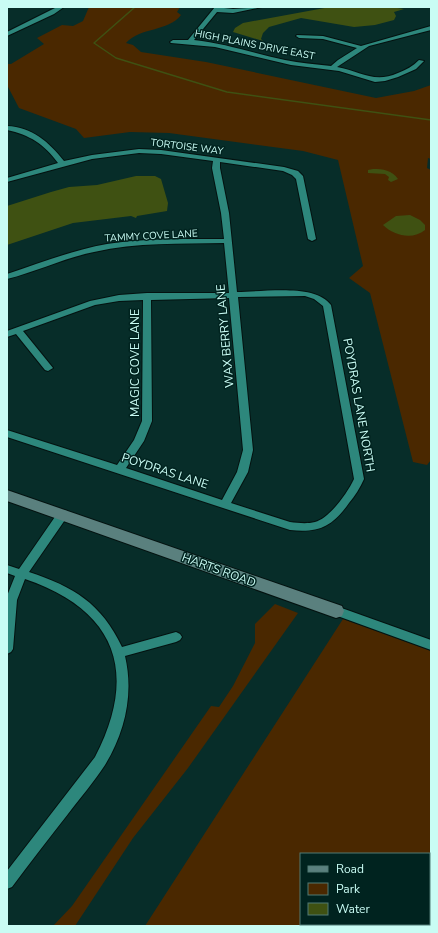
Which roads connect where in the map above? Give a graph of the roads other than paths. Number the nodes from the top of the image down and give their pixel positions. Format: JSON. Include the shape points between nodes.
{"nodes":[{"id":1,"x":61,"y":7,"type":"edge"},
{"id":2,"x":259,"y":7,"type":"edge"},
{"id":3,"x":216,"y":8,"type":"edge"},
{"id":4,"x":431,"y":28,"type":"edge"},
{"id":5,"x":7,"y":34,"type":"edge"},
{"id":6,"x":299,"y":36,"type":"dead end"},
{"id":7,"x":173,"y":42,"type":"dead end"},
{"id":8,"x":190,"y":42,"type":"junction"},
{"id":9,"x":362,"y":48,"type":"junction"},
{"id":10,"x":421,"y":61,"type":"dead end"},
{"id":11,"x":332,"y":68,"type":"junction"},
{"id":12,"x":8,"y":128,"type":"dead end"},
{"id":13,"x":217,"y":160,"type":"junction"},
{"id":14,"x":62,"y":164,"type":"junction"},
{"id":15,"x":7,"y":180,"type":"edge"},
{"id":16,"x":312,"y":239,"type":"dead end"},
{"id":17,"x":228,"y":241,"type":"junction"},
{"id":18,"x":7,"y":277,"type":"edge"},
{"id":19,"x":233,"y":294,"type":"junction"},
{"id":20,"x":147,"y":296,"type":"junction"},
{"id":21,"x":18,"y":330,"type":"junction"},
{"id":22,"x":7,"y":334,"type":"edge"},
{"id":23,"x":48,"y":368,"type":"dead end"},
{"id":24,"x":7,"y":433,"type":"edge"},
{"id":25,"x":119,"y":470,"type":"junction"},
{"id":26,"x":7,"y":495,"type":"edge"},
{"id":27,"x":225,"y":504,"type":"junction"},
{"id":28,"x":63,"y":514,"type":"junction"},
{"id":29,"x":315,"y":526,"type":"joint"},
{"id":30,"x":7,"y":569,"type":"edge"},
{"id":31,"x":21,"y":574,"type":"junction"},
{"id":32,"x":336,"y":611,"type":"joint"},
{"id":33,"x":176,"y":637,"type":"dead end"},
{"id":34,"x":431,"y":645,"type":"edge"},
{"id":35,"x":7,"y":649,"type":"edge"},
{"id":36,"x":120,"y":653,"type":"junction"},
{"id":37,"x":7,"y":882,"type":"edge"}],
"edges":[{"from":1,"to":5,"type":"street"},
{"from":2,"to":3,"type":"street","via":[[233,11]]},
{"from":3,"to":8,"type":"street"},
{"from":4,"to":9,"type":"street"},
{"from":6,"to":9,"type":"street","via":[[335,39]]},
{"from":7,"to":8,"type":"street","name":"HIGH PLAINS DRIVE EAST"},
{"from":8,"to":11,"type":"street","name":"HIGH PLAINS DRIVE EAST","via":[[285,62]]},
{"from":9,"to":11,"type":"street"},
{"from":10,"to":11,"type":"street","name":"HIGH PLAINS DRIVE EAST","via":[[398,75],[380,80]]},
{"from":12,"to":14,"type":"street","via":[[20,130],[40,139],[50,147]]},
{"from":13,"to":14,"type":"street","name":"TORTOISE WAY","via":[[139,151]]},
{"from":13,"to":16,"type":"street","name":"TORTOISE WAY","via":[[284,169],[295,173],[300,178]]},
{"from":13,"to":17,"type":"street","name":"WAX BERRY LANE","via":[[216,168]]},
{"from":14,"to":15,"type":"street","name":"TORTOISE WAY"},
{"from":17,"to":18,"type":"street","name":"TAMMY COVE LANE","via":[[108,246],[78,253]]},
{"from":17,"to":19,"type":"street","name":"WAX BERRY LANE"},
{"from":19,"to":20,"type":"street"},
{"from":19,"to":27,"type":"street","name":"WAX BERRY LANE","via":[[248,450],[242,475]]},
{"from":19,"to":29,"type":"street","name":"POYDRAS LANE NORTH","via":[[305,292],[318,297],[327,305],[360,473],[357,485],[336,513],[329,521]]},
{"from":20,"to":21,"type":"street","via":[[93,303]]},
{"from":20,"to":25,"type":"street","name":"MAGIC COVE LANE","via":[[147,421],[139,441]]},
{"from":21,"to":22,"type":"street"},
{"from":21,"to":23,"type":"street"},
{"from":24,"to":25,"type":"street","name":"POYDRAS LANE"},
{"from":25,"to":27,"type":"street","name":"POYDRAS LANE"},
{"from":26,"to":28,"type":"street","name":"HARTS ROAD"},
{"from":27,"to":29,"type":"street","name":"POYDRAS LANE","via":[[290,526]]},
{"from":28,"to":31,"type":"street"},
{"from":28,"to":32,"type":"street","name":"HARTS ROAD"},
{"from":30,"to":31,"type":"street"},
{"from":31,"to":35,"type":"street","via":[[11,600]]},
{"from":31,"to":36,"type":"street","via":[[58,587],[87,606],[108,629]]},
{"from":32,"to":34,"type":"street","name":"HARTS ROAD"},
{"from":33,"to":36,"type":"street"},
{"from":36,"to":37,"type":"street","via":[[124,689],[112,741],[100,761]]}]}
